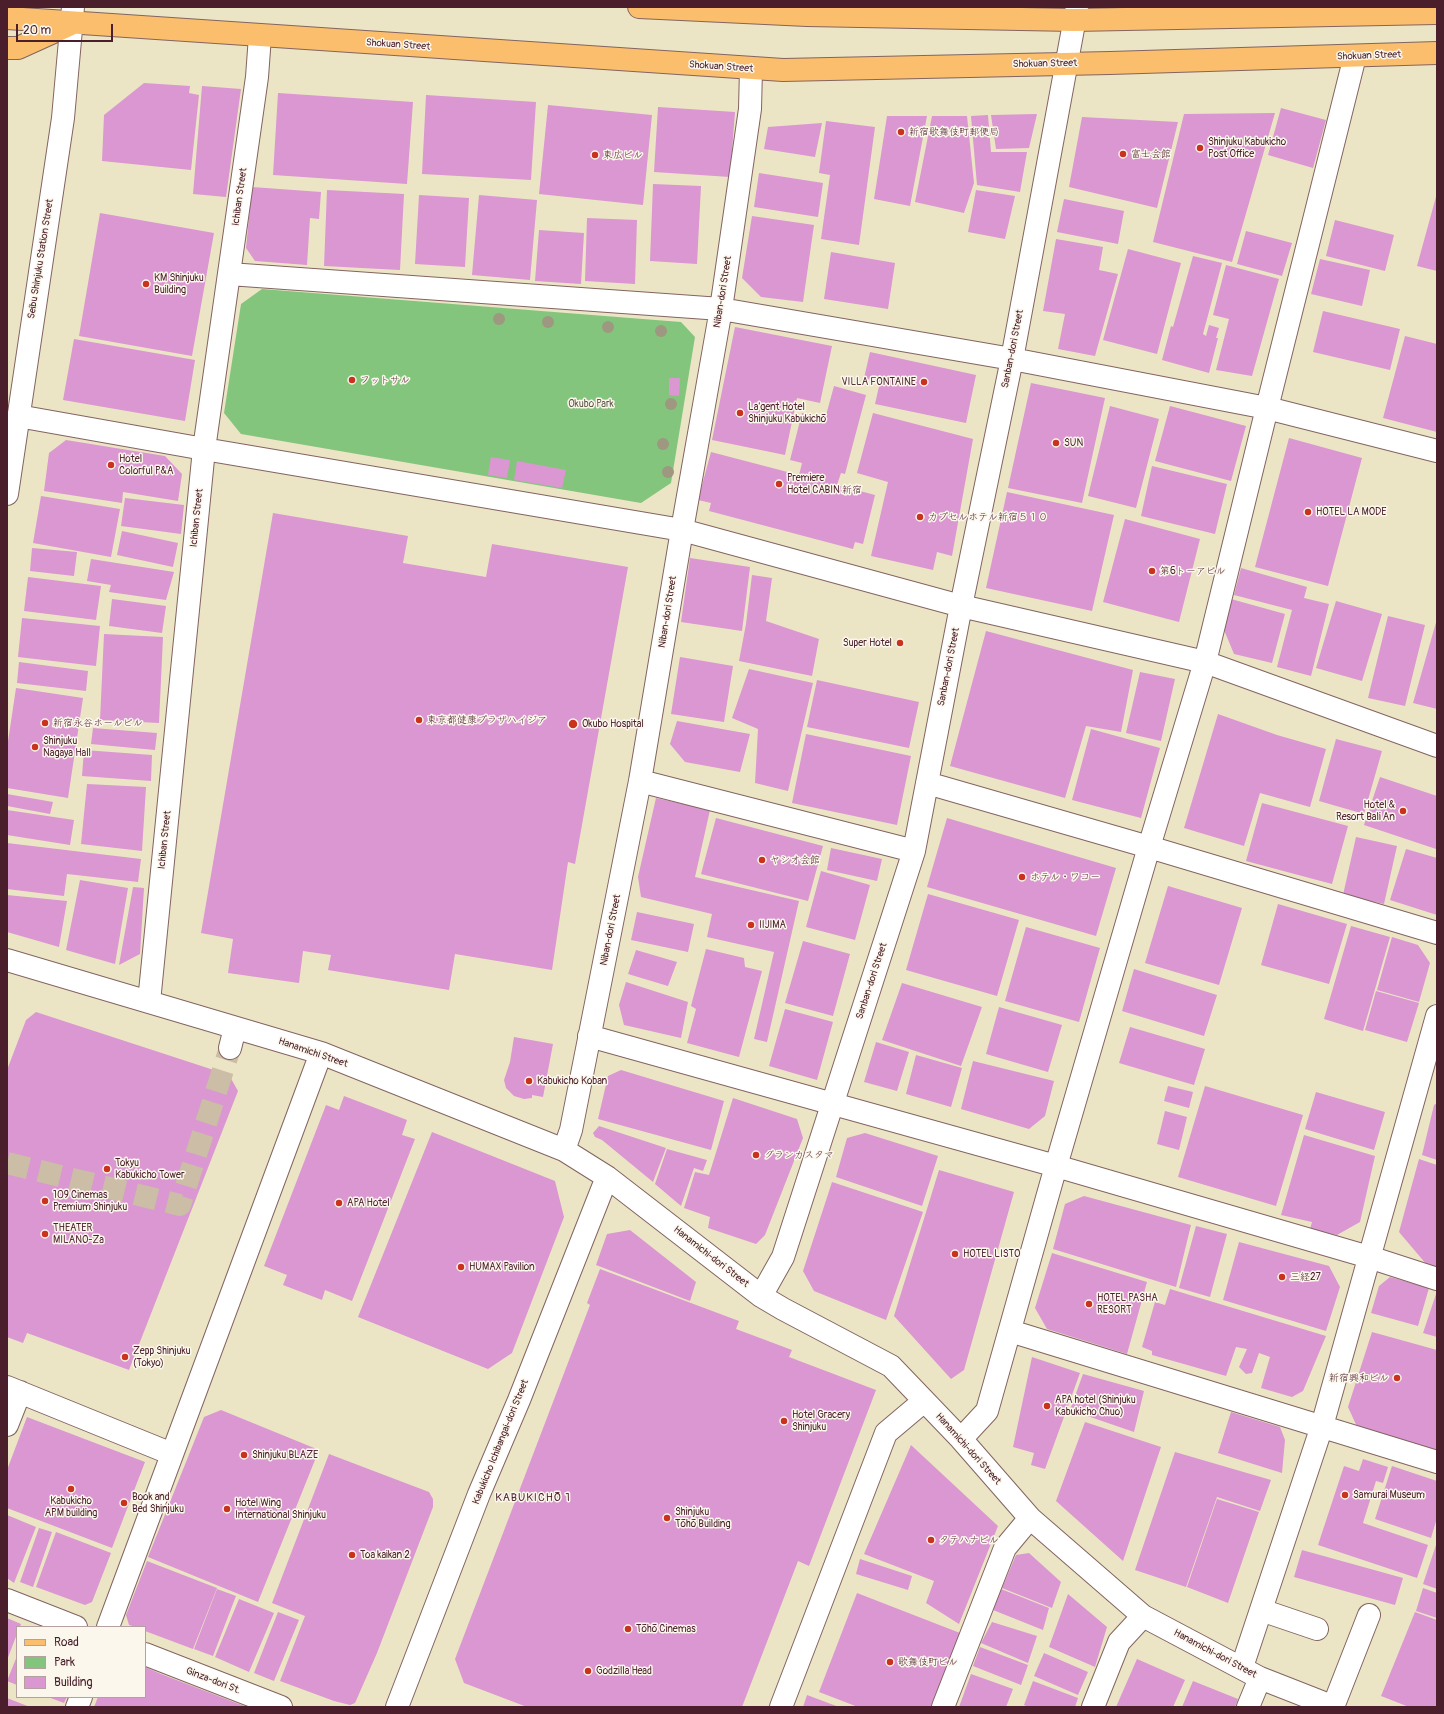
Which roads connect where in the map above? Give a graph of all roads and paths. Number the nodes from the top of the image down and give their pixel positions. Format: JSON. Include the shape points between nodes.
{"nodes":[{"id":1,"x":639,"y":7,"type":"edge"},
{"id":2,"x":807,"y":11,"type":"edge"},
{"id":3,"x":1437,"y":13,"type":"edge"},
{"id":4,"x":1075,"y":14,"type":"edge"},
{"id":5,"x":72,"y":15,"type":"edge"},
{"id":6,"x":7,"y":18,"type":"edge"},
{"id":7,"x":260,"y":36,"type":"junction"},
{"id":8,"x":7,"y":48,"type":"edge"},
{"id":9,"x":1437,"y":53,"type":"edge"},
{"id":10,"x":1356,"y":56,"type":"junction"},
{"id":11,"x":1067,"y":63,"type":"junction"},
{"id":12,"x":751,"y":69,"type":"junction"},
{"id":13,"x":229,"y":274,"type":"junction"},
{"id":14,"x":721,"y":309,"type":"junction"},
{"id":15,"x":1012,"y":359,"type":"junction"},
{"id":16,"x":1267,"y":408,"type":"junction"},
{"id":17,"x":18,"y":416,"type":"junction"},
{"id":18,"x":204,"y":449,"type":"junction"},
{"id":19,"x":1437,"y":451,"type":"edge"},
{"id":20,"x":7,"y":494,"type":"edge"},
{"id":21,"x":682,"y":530,"type":"junction"},
{"id":22,"x":961,"y":606,"type":"junction"},
{"id":23,"x":1205,"y":662,"type":"junction"},
{"id":24,"x":1437,"y":746,"type":"edge"},
{"id":25,"x":640,"y":781,"type":"junction"},
{"id":26,"x":927,"y":783,"type":"junction"},
{"id":27,"x":1149,"y":847,"type":"junction"},
{"id":28,"x":914,"y":851,"type":"junction"},
{"id":29,"x":1437,"y":933,"type":"edge"},
{"id":30,"x":7,"y":960,"type":"edge"},
{"id":31,"x":149,"y":1002,"type":"junction"},
{"id":32,"x":1437,"y":1016,"type":"edge"},
{"id":33,"x":589,"y":1036,"type":"junction"},
{"id":34,"x":321,"y":1053,"type":"junction"},
{"id":35,"x":1430,"y":1068,"type":"edge"},
{"id":36,"x":832,"y":1104,"type":"junction"},
{"id":37,"x":564,"y":1150,"type":"junction"},
{"id":38,"x":1056,"y":1166,"type":"junction"},
{"id":39,"x":608,"y":1177,"type":"junction"},
{"id":40,"x":1369,"y":1257,"type":"junction"},
{"id":41,"x":1437,"y":1279,"type":"edge"},
{"id":42,"x":761,"y":1296,"type":"junction"},
{"id":43,"x":1010,"y":1330,"type":"junction"},
{"id":44,"x":14,"y":1389,"type":"edge"},
{"id":45,"x":924,"y":1401,"type":"junction"},
{"id":46,"x":7,"y":1425,"type":"edge"},
{"id":47,"x":1322,"y":1426,"type":"junction"},
{"id":48,"x":961,"y":1439,"type":"junction"},
{"id":49,"x":172,"y":1454,"type":"junction"},
{"id":50,"x":1437,"y":1462,"type":"edge"},
{"id":51,"x":1030,"y":1518,"type":"junction"},
{"id":52,"x":7,"y":1600,"type":"edge"},
{"id":53,"x":1261,"y":1610,"type":"junction"},
{"id":54,"x":1369,"y":1615,"type":"dead end"},
{"id":55,"x":1143,"y":1616,"type":"junction"},
{"id":56,"x":73,"y":1626,"type":"edge"},
{"id":57,"x":108,"y":1626,"type":"edge"},
{"id":58,"x":1317,"y":1630,"type":"dead end"},
{"id":59,"x":146,"y":1654,"type":"edge"},
{"id":60,"x":1251,"y":1672,"type":"junction"},
{"id":61,"x":281,"y":1707,"type":"edge"},
{"id":62,"x":397,"y":1707,"type":"edge"},
{"id":63,"x":781,"y":1707,"type":"edge"},
{"id":64,"x":943,"y":1707,"type":"edge"},
{"id":65,"x":1093,"y":1707,"type":"edge"},
{"id":66,"x":1248,"y":1707,"type":"edge"},
{"id":67,"x":1333,"y":1707,"type":"edge"}],
"edges":[{"from":1,"to":2,"type":"main road"},
{"from":2,"to":4,"type":"main road"},
{"from":3,"to":4,"type":"main road"},
{"from":4,"to":11,"type":"street","name":"Sanban-dori Street"},
{"from":5,"to":6,"type":"main road","name":"Shokuan Street"},
{"from":5,"to":7,"type":"main road","name":"Shokuan Street"},
{"from":5,"to":8,"type":"main road","via":[[18,48]]},
{"from":5,"to":17,"type":"street","name":"Seibu Shinjuku Station Street","via":[[63,118]]},
{"from":7,"to":12,"type":"main road","name":"Shokuan Street"},
{"from":7,"to":13,"type":"street","name":"Ichiban Street","via":[[257,77]]},
{"from":9,"to":10,"type":"main road","name":"Shokuan Street"},
{"from":10,"to":11,"type":"main road","name":"Shokuan Street"},
{"from":10,"to":16,"type":"street"},
{"from":11,"to":12,"type":"main road","name":"Shokuan Street"},
{"from":11,"to":15,"type":"street","name":"Sanban-dori Street"},
{"from":12,"to":14,"type":"street","name":"Niban-dori Street","via":[[750,109]]},
{"from":13,"to":14,"type":"street"},
{"from":13,"to":18,"type":"street","name":"Ichiban Street"},
{"from":14,"to":15,"type":"street"},
{"from":14,"to":21,"type":"street","name":"Niban-dori Street"},
{"from":15,"to":16,"type":"street"},
{"from":15,"to":22,"type":"street","name":"Sanban-dori Street"},
{"from":16,"to":19,"type":"street"},
{"from":16,"to":23,"type":"street"},
{"from":17,"to":18,"type":"street"},
{"from":17,"to":20,"type":"street","name":"Seibu Shinjuku Station Street"},
{"from":18,"to":21,"type":"street"},
{"from":18,"to":31,"type":"street","name":"Ichiban Street"},
{"from":21,"to":22,"type":"street"},
{"from":21,"to":25,"type":"street","name":"Niban-dori Street"},
{"from":22,"to":23,"type":"street"},
{"from":22,"to":26,"type":"street","name":"Sanban-dori Street"},
{"from":23,"to":24,"type":"street"},
{"from":23,"to":27,"type":"street"},
{"from":25,"to":28,"type":"street"},
{"from":25,"to":33,"type":"street","name":"Niban-dori Street"},
{"from":26,"to":27,"type":"street"},
{"from":26,"to":28,"type":"street","name":"Sanban-dori Street"},
{"from":27,"to":29,"type":"street"},
{"from":27,"to":38,"type":"street"},
{"from":28,"to":36,"type":"street","name":"Sanban-dori Street"},
{"from":30,"to":31,"type":"street","name":"Hanamichi Street"},
{"from":31,"to":34,"type":"street","name":"Hanamichi Street","via":[[232,1038]]},
{"from":32,"to":35,"type":"street"},
{"from":33,"to":36,"type":"street"},
{"from":33,"to":37,"type":"street","name":"Niban-dori Street","via":[[571,1130]]},
{"from":34,"to":37,"type":"street","name":"Hanamichi Street"},
{"from":34,"to":49,"type":"street"},
{"from":35,"to":40,"type":"street"},
{"from":36,"to":38,"type":"street"},
{"from":36,"to":42,"type":"street","name":"Sanban-dori Street","via":[[783,1257]]},
{"from":37,"to":39,"type":"street","name":"Hanamichi Street"},
{"from":38,"to":40,"type":"street"},
{"from":38,"to":43,"type":"street"},
{"from":39,"to":42,"type":"street","name":"Hanamichi-dori Street"},
{"from":39,"to":62,"type":"street","name":"Kabukicho Ichibangai-dori Street","via":[[479,1494]]},
{"from":40,"to":41,"type":"street"},
{"from":40,"to":47,"type":"street"},
{"from":42,"to":45,"type":"street","name":"Hanamichi-dori Street","via":[[891,1366]]},
{"from":43,"to":47,"type":"street"},
{"from":43,"to":48,"type":"street","via":[[987,1411]]},
{"from":44,"to":46,"type":"street"},
{"from":44,"to":49,"type":"street"},
{"from":45,"to":48,"type":"street","name":"Hanamichi-dori Street"},
{"from":45,"to":63,"type":"street","via":[[886,1433]]},
{"from":47,"to":50,"type":"street"},
{"from":47,"to":53,"type":"street"},
{"from":48,"to":51,"type":"street","name":"Hanamichi-dori Street"},
{"from":49,"to":57,"type":"street"},
{"from":51,"to":55,"type":"street","name":"Hanamichi-dori Street"},
{"from":51,"to":64,"type":"street","via":[[1005,1548]]},
{"from":52,"to":56,"type":"street"},
{"from":53,"to":58,"type":"street"},
{"from":53,"to":60,"type":"street"},
{"from":54,"to":67,"type":"street"},
{"from":55,"to":60,"type":"street","name":"Hanamichi-dori Street"},
{"from":55,"to":65,"type":"street","via":[[1119,1642]]},
{"from":59,"to":61,"type":"street","name":"Ginza-dori St."},
{"from":60,"to":66,"type":"street"},
{"from":60,"to":67,"type":"street","name":"Hanamichi-dori Street"}]}
